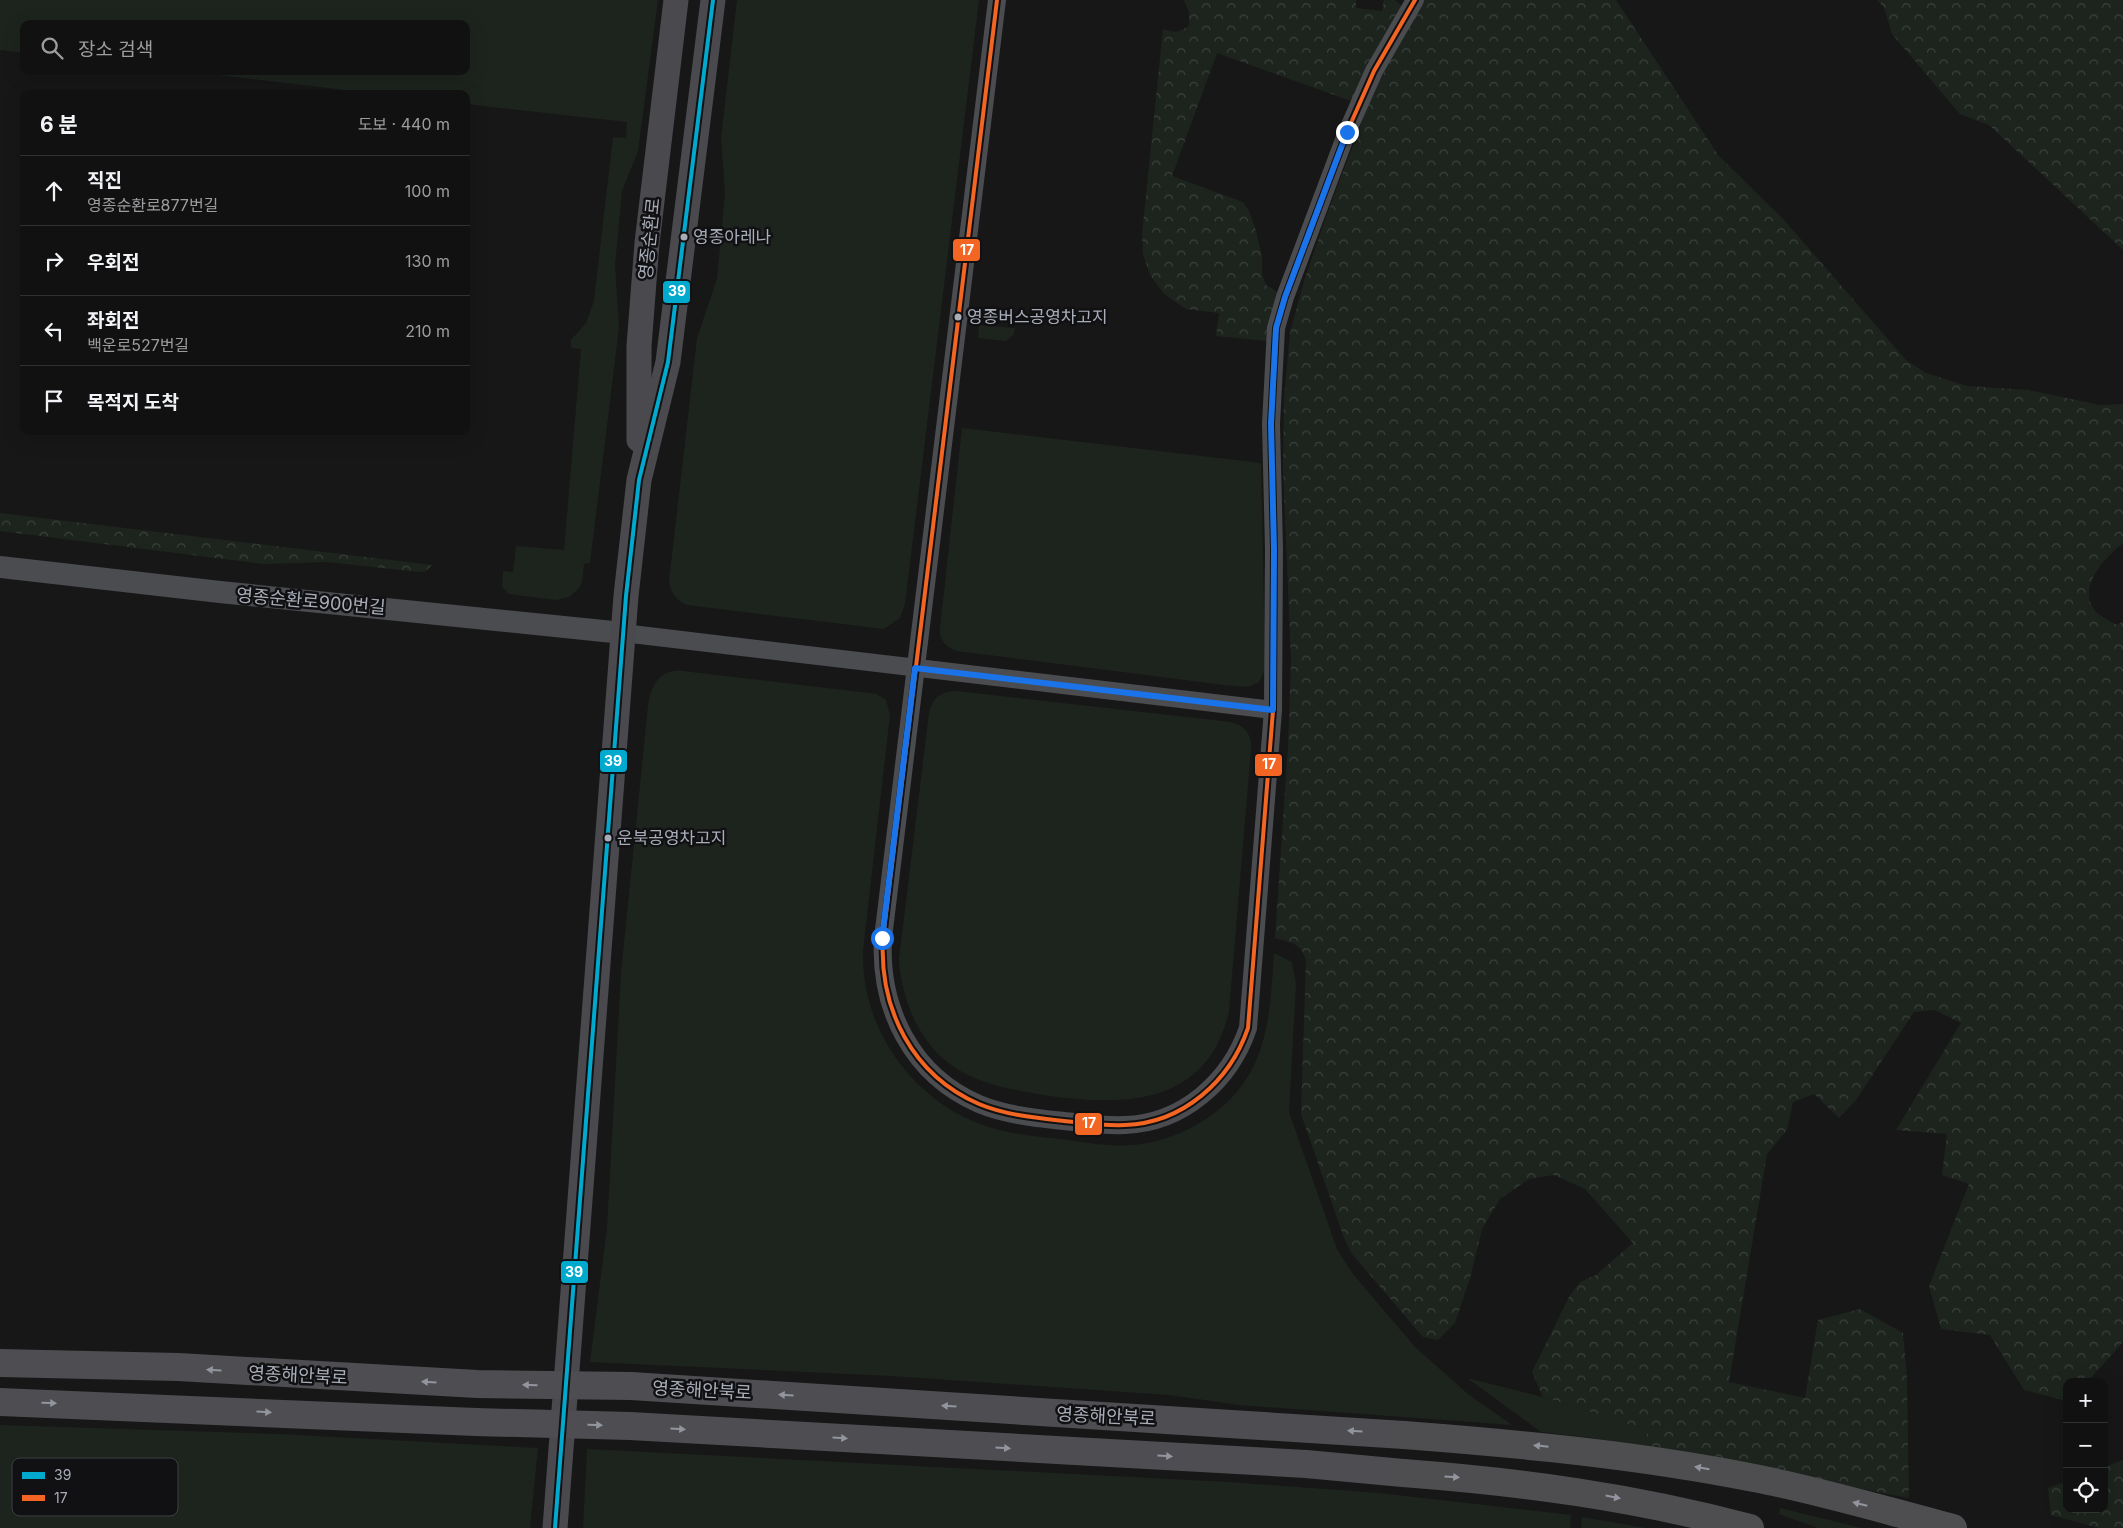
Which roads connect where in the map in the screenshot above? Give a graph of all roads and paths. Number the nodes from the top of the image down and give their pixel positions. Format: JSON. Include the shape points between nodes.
{"nodes":[{"id":1,"x":676,"y":0,"type":"edge"},
{"id":2,"x":713,"y":0,"type":"edge"},
{"id":3,"x":997,"y":0,"type":"edge"},
{"id":4,"x":1415,"y":0,"type":"edge"},
{"id":5,"x":639,"y":480,"type":"junction"},
{"id":6,"x":0,"y":567,"type":"edge"},
{"id":7,"x":623,"y":633,"type":"junction"},
{"id":8,"x":915,"y":668,"type":"junction"},
{"id":9,"x":1273,"y":710,"type":"junction"},
{"id":10,"x":0,"y":1353,"type":"edge"},
{"id":11,"x":0,"y":1363,"type":"edge"},
{"id":12,"x":86,"y":1363,"type":"junction"},
{"id":13,"x":0,"y":1402,"type":"edge"},
{"id":14,"x":555,"y":1528,"type":"edge"},
{"id":15,"x":1750,"y":1528,"type":"edge"},
{"id":16,"x":1953,"y":1528,"type":"edge"}],
"edges":[{"from":1,"to":5,"type":"main road","name":"영종순환로","via":[[647,243],[639,346]]},
{"from":2,"to":5,"type":"main road","name":"영종순환로","via":[[668,362]]},
{"from":3,"to":8,"type":"street"},
{"from":4,"to":9,"type":"street","via":[[1374,71],[1347,132],[1276,328],[1271,424]]},
{"from":5,"to":7,"type":"main road","name":"영종순환로"},
{"from":6,"to":7,"type":"street","name":"영종순환로900번길"},
{"from":7,"to":8,"type":"street"},
{"from":7,"to":14,"type":"main road","name":"영종순환로"},
{"from":8,"to":9,"type":"street"},
{"from":8,"to":9,"type":"street","via":[[882,938],[887,996],[903,1036],[917,1058],[936,1078],[980,1105],[1055,1120],[1125,1125],[1170,1115],[1192,1103],[1216,1083],[1233,1062],[1248,1028],[1250,1011]]},
{"from":10,"to":12,"type":"highway"},
{"from":11,"to":12,"type":"highway","name":"영종해안북로"},
{"from":16,"to":12,"type":"highway","name":"영종해안북로","one_way":true,"via":[[1757,1478],[1544,1446],[631,1386],[477,1384]]},
{"from":13,"to":15,"type":"highway","one_way":true,"via":[[630,1426],[1296,1464],[1481,1479],[1603,1495],[1659,1505]]}]}
